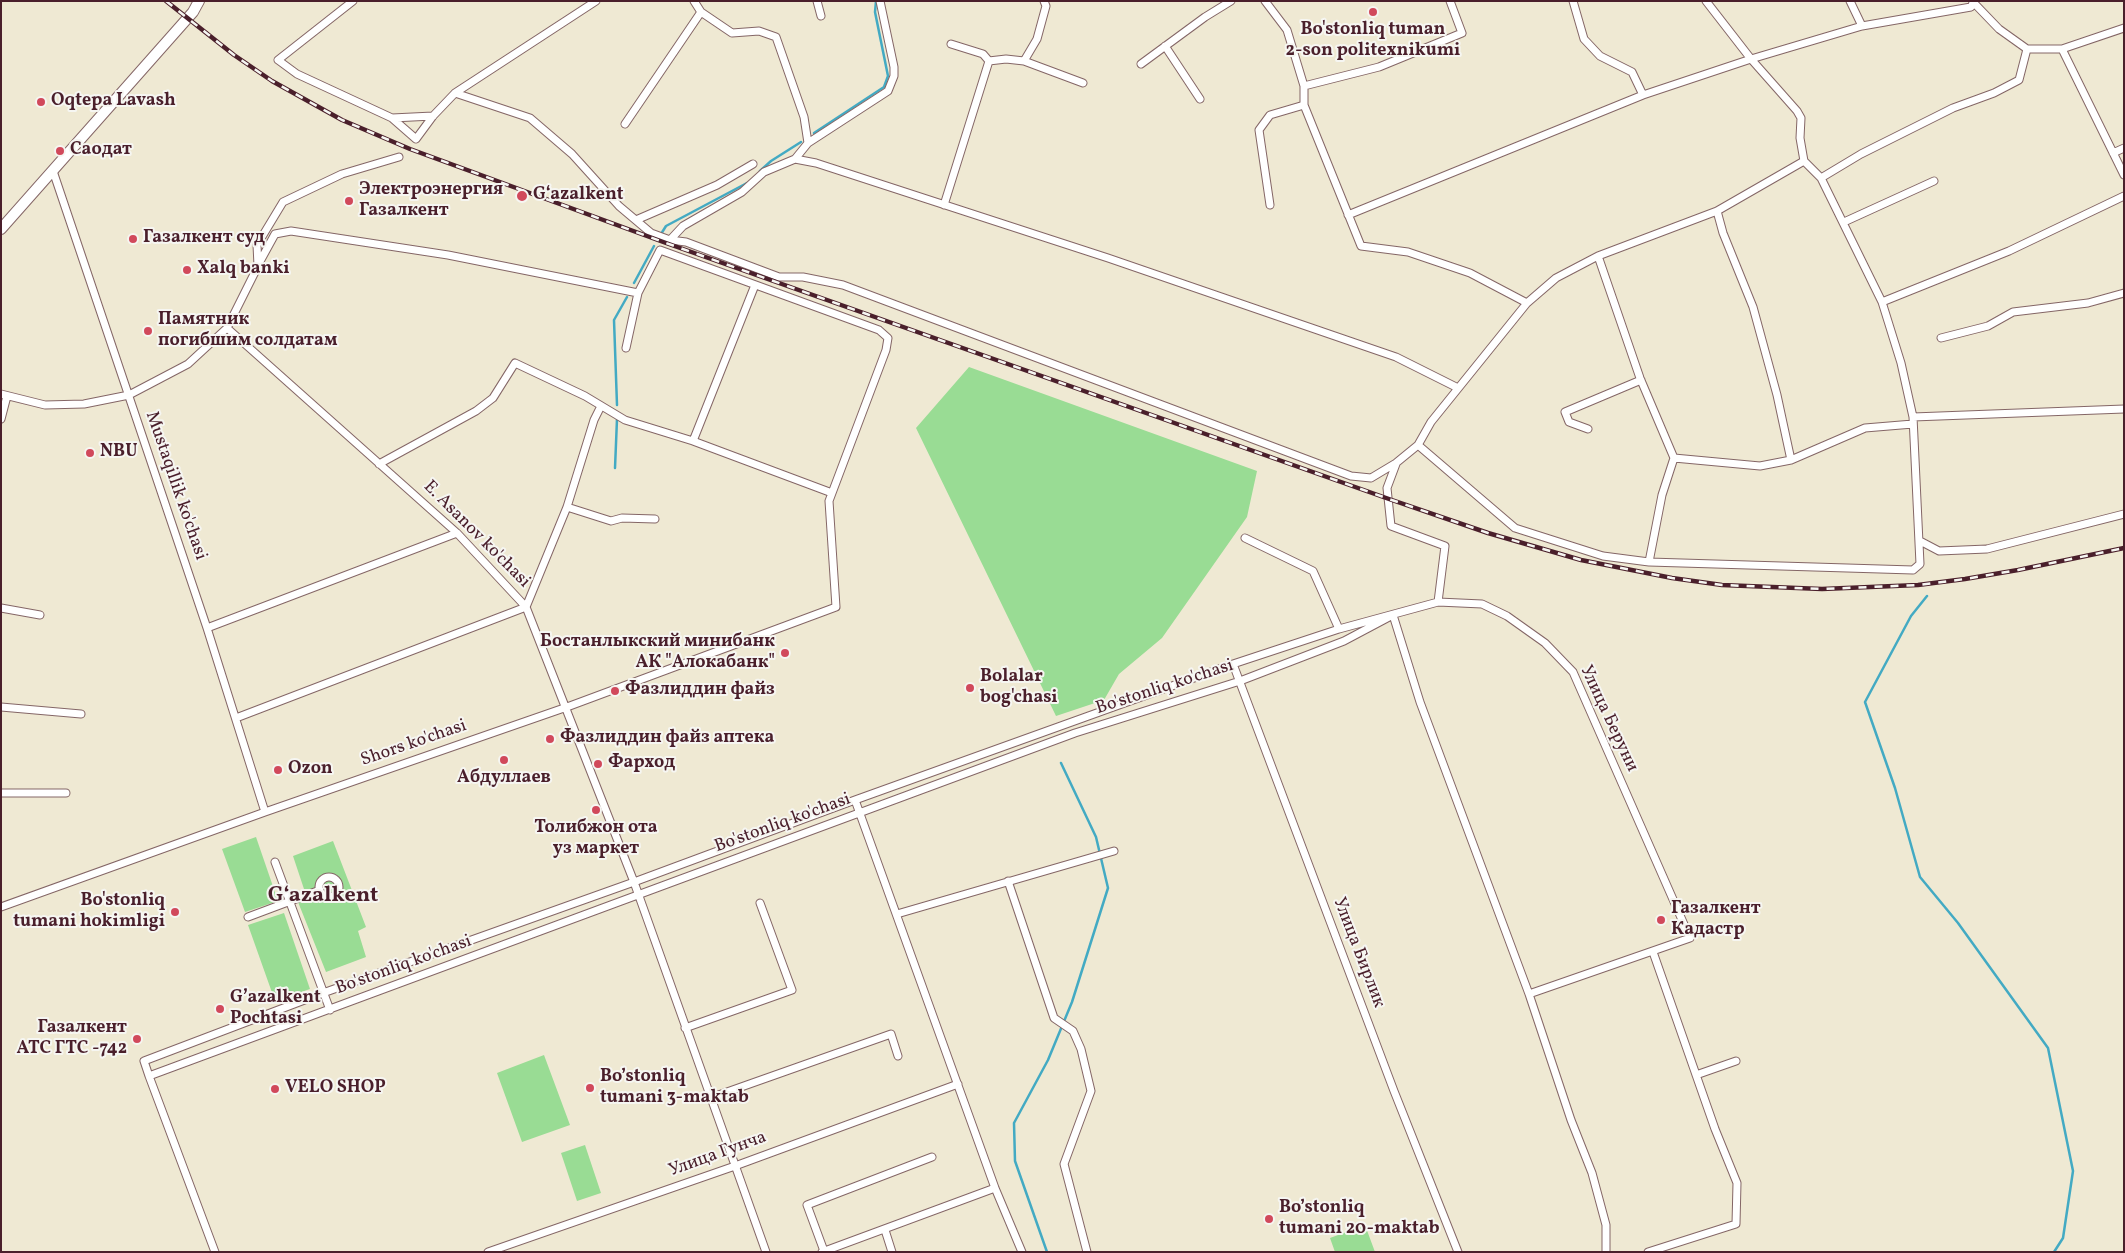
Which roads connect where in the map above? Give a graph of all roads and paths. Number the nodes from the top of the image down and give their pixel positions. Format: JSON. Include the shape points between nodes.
{"nodes":[{"id":1,"x":199,"y":1,"type":"edge"},
{"id":2,"x":353,"y":1,"type":"edge"},
{"id":3,"x":596,"y":1,"type":"edge"},
{"id":4,"x":694,"y":1,"type":"edge"},
{"id":5,"x":817,"y":1,"type":"edge"},
{"id":6,"x":880,"y":1,"type":"edge"},
{"id":7,"x":1044,"y":1,"type":"edge"},
{"id":8,"x":1231,"y":1,"type":"edge"},
{"id":9,"x":1265,"y":1,"type":"edge"},
{"id":10,"x":1450,"y":1,"type":"edge"},
{"id":11,"x":1573,"y":1,"type":"edge"},
{"id":12,"x":1706,"y":1,"type":"edge"},
{"id":13,"x":1850,"y":1,"type":"edge"},
{"id":14,"x":1974,"y":2,"type":"edge"},
{"id":15,"x":700,"y":12,"type":"junction"},
{"id":16,"x":821,"y":16,"type":"dead end"},
{"id":17,"x":1862,"y":26,"type":"junction"},
{"id":18,"x":2124,"y":28,"type":"edge"},
{"id":19,"x":952,"y":44,"type":"dead end"},
{"id":20,"x":1165,"y":46,"type":"junction"},
{"id":21,"x":2027,"y":49,"type":"junction"},
{"id":22,"x":2062,"y":49,"type":"junction"},
{"id":23,"x":1752,"y":59,"type":"junction"},
{"id":24,"x":989,"y":61,"type":"junction"},
{"id":25,"x":1024,"y":61,"type":"junction"},
{"id":26,"x":1142,"y":64,"type":"dead end"},
{"id":27,"x":1083,"y":83,"type":"dead end"},
{"id":28,"x":1304,"y":86,"type":"junction"},
{"id":29,"x":455,"y":93,"type":"junction"},
{"id":30,"x":1643,"y":95,"type":"junction"},
{"id":31,"x":1200,"y":99,"type":"dead end"},
{"id":32,"x":1304,"y":105,"type":"junction"},
{"id":33,"x":433,"y":116,"type":"junction"},
{"id":34,"x":392,"y":118,"type":"junction"},
{"id":35,"x":625,"y":124,"type":"dead end"},
{"id":36,"x":808,"y":143,"type":"junction"},
{"id":37,"x":2124,"y":148,"type":"edge"},
{"id":38,"x":2113,"y":153,"type":"junction"},
{"id":39,"x":399,"y":157,"type":"dead end"},
{"id":40,"x":795,"y":159,"type":"junction"},
{"id":41,"x":1804,"y":161,"type":"junction"},
{"id":42,"x":753,"y":164,"type":"dead end"},
{"id":43,"x":53,"y":171,"type":"junction"},
{"id":44,"x":2124,"y":175,"type":"edge"},
{"id":45,"x":1821,"y":178,"type":"junction"},
{"id":46,"x":1934,"y":181,"type":"dead end"},
{"id":47,"x":2124,"y":196,"type":"edge"},
{"id":48,"x":944,"y":205,"type":"junction"},
{"id":49,"x":1270,"y":205,"type":"dead end"},
{"id":50,"x":1717,"y":211,"type":"junction"},
{"id":51,"x":1348,"y":215,"type":"junction"},
{"id":52,"x":636,"y":220,"type":"junction"},
{"id":53,"x":1844,"y":222,"type":"junction"},
{"id":54,"x":1,"y":229,"type":"edge"},
{"id":55,"x":670,"y":240,"type":"junction"},
{"id":56,"x":1598,"y":256,"type":"junction"},
{"id":57,"x":258,"y":266,"type":"junction"},
{"id":58,"x":755,"y":284,"type":"junction"},
{"id":59,"x":638,"y":293,"type":"junction"},
{"id":60,"x":2124,"y":293,"type":"edge"},
{"id":61,"x":1882,"y":302,"type":"junction"},
{"id":62,"x":1526,"y":303,"type":"junction"},
{"id":63,"x":227,"y":328,"type":"junction"},
{"id":64,"x":1941,"y":338,"type":"dead end"},
{"id":65,"x":626,"y":348,"type":"dead end"},
{"id":66,"x":1641,"y":380,"type":"junction"},
{"id":67,"x":1458,"y":388,"type":"junction"},
{"id":68,"x":4,"y":395,"type":"edge"},
{"id":69,"x":129,"y":395,"type":"junction"},
{"id":70,"x":601,"y":406,"type":"junction"},
{"id":71,"x":2124,"y":409,"type":"edge"},
{"id":72,"x":1,"y":419,"type":"edge"},
{"id":73,"x":1913,"y":421,"type":"junction"},
{"id":74,"x":1588,"y":429,"type":"dead end"},
{"id":75,"x":693,"y":441,"type":"junction"},
{"id":76,"x":1418,"y":445,"type":"junction"},
{"id":77,"x":1674,"y":458,"type":"junction"},
{"id":78,"x":1791,"y":460,"type":"junction"},
{"id":79,"x":1396,"y":463,"type":"junction"},
{"id":80,"x":379,"y":464,"type":"junction"},
{"id":81,"x":832,"y":493,"type":"junction"},
{"id":82,"x":567,"y":507,"type":"junction"},
{"id":83,"x":2124,"y":514,"type":"edge"},
{"id":84,"x":655,"y":519,"type":"dead end"},
{"id":85,"x":457,"y":533,"type":"junction"},
{"id":86,"x":1245,"y":538,"type":"dead end"},
{"id":87,"x":1920,"y":541,"type":"junction"},
{"id":88,"x":1649,"y":562,"type":"junction"},
{"id":89,"x":1438,"y":602,"type":"junction"},
{"id":90,"x":526,"y":607,"type":"junction"},
{"id":91,"x":1,"y":608,"type":"edge"},
{"id":92,"x":40,"y":615,"type":"dead end"},
{"id":93,"x":1393,"y":615,"type":"junction"},
{"id":94,"x":207,"y":628,"type":"junction"},
{"id":95,"x":1339,"y":629,"type":"junction"},
{"id":96,"x":1233,"y":664,"type":"junction"},
{"id":97,"x":1240,"y":681,"type":"junction"},
{"id":98,"x":1,"y":707,"type":"edge"},
{"id":99,"x":567,"y":707,"type":"junction"},
{"id":100,"x":81,"y":714,"type":"dead end"},
{"id":101,"x":236,"y":718,"type":"junction"},
{"id":102,"x":1,"y":793,"type":"edge"},
{"id":103,"x":66,"y":793,"type":"dead end"},
{"id":104,"x":855,"y":800,"type":"junction"},
{"id":105,"x":265,"y":812,"type":"junction"},
{"id":106,"x":859,"y":812,"type":"junction"},
{"id":107,"x":1111,"y":851,"type":"dead end"},
{"id":108,"x":275,"y":862,"type":"dead end"},
{"id":109,"x":1008,"y":881,"type":"junction"},
{"id":110,"x":634,"y":882,"type":"junction"},
{"id":111,"x":320,"y":890,"type":"dead end"},
{"id":112,"x":638,"y":894,"type":"junction"},
{"id":113,"x":290,"y":902,"type":"junction"},
{"id":114,"x":760,"y":903,"type":"dead end"},
{"id":115,"x":1,"y":907,"type":"edge"},
{"id":116,"x":897,"y":914,"type":"junction"},
{"id":117,"x":248,"y":917,"type":"dead end"},
{"id":118,"x":1653,"y":952,"type":"junction"},
{"id":119,"x":323,"y":993,"type":"junction"},
{"id":120,"x":1529,"y":994,"type":"junction"},
{"id":121,"x":330,"y":1010,"type":"junction"},
{"id":122,"x":685,"y":1028,"type":"junction"},
{"id":123,"x":898,"y":1056,"type":"dead end"},
{"id":124,"x":1736,"y":1061,"type":"dead end"},
{"id":125,"x":1696,"y":1075,"type":"junction"},
{"id":126,"x":149,"y":1076,"type":"junction"},
{"id":127,"x":958,"y":1084,"type":"junction"},
{"id":128,"x":710,"y":1098,"type":"junction"},
{"id":129,"x":932,"y":1157,"type":"dead end"},
{"id":130,"x":735,"y":1166,"type":"junction"},
{"id":131,"x":994,"y":1188,"type":"junction"},
{"id":132,"x":885,"y":1230,"type":"junction"},
{"id":133,"x":492,"y":1251,"type":"edge"},
{"id":134,"x":823,"y":1251,"type":"edge"},
{"id":135,"x":215,"y":1252,"type":"edge"},
{"id":136,"x":766,"y":1252,"type":"edge"},
{"id":137,"x":892,"y":1252,"type":"edge"},
{"id":138,"x":1022,"y":1252,"type":"edge"},
{"id":139,"x":1087,"y":1252,"type":"edge"},
{"id":140,"x":1458,"y":1252,"type":"edge"},
{"id":141,"x":1606,"y":1252,"type":"edge"},
{"id":142,"x":1648,"y":1252,"type":"edge"}],
"edges":[{"from":1,"to":43,"type":"main road","via":[[193,12]]},
{"from":2,"to":34,"type":"street","via":[[278,60],[297,74]]},
{"from":3,"to":29,"type":"street"},
{"from":4,"to":15,"type":"street"},
{"from":5,"to":16,"type":"street"},
{"from":6,"to":36,"type":"street","via":[[894,67],[888,91]]},
{"from":7,"to":25,"type":"street","via":[[1046,6],[1037,39]]},
{"from":8,"to":20,"type":"street"},
{"from":9,"to":28,"type":"street","via":[[1287,30]]},
{"from":10,"to":28,"type":"street","via":[[1462,32],[1379,67]]},
{"from":11,"to":30,"type":"street","via":[[1584,39],[1600,56],[1632,72]]},
{"from":12,"to":23,"type":"street"},
{"from":13,"to":17,"type":"street"},
{"from":14,"to":17,"type":"street","via":[[1971,7]]},
{"from":14,"to":21,"type":"street","via":[[1999,29]]},
{"from":15,"to":35,"type":"street"},
{"from":15,"to":36,"type":"street","via":[[732,33],[760,31],[776,37],[804,117]]},
{"from":17,"to":23,"type":"street"},
{"from":18,"to":22,"type":"street"},
{"from":19,"to":24,"type":"street","via":[[983,54]]},
{"from":20,"to":26,"type":"street"},
{"from":20,"to":31,"type":"street"},
{"from":21,"to":22,"type":"street"},
{"from":21,"to":45,"type":"street","via":[[2019,80],[1953,108]]},
{"from":22,"to":38,"type":"street"},
{"from":23,"to":30,"type":"street"},
{"from":23,"to":41,"type":"street","via":[[1801,118]]},
{"from":24,"to":25,"type":"street"},
{"from":24,"to":48,"type":"street"},
{"from":25,"to":27,"type":"street"},
{"from":28,"to":32,"type":"street"},
{"from":29,"to":33,"type":"street"},
{"from":29,"to":52,"type":"street","via":[[530,118],[572,154]]},
{"from":30,"to":51,"type":"street"},
{"from":32,"to":49,"type":"street","via":[[1270,115],[1259,130]]},
{"from":32,"to":51,"type":"street"},
{"from":33,"to":34,"type":"street"},
{"from":33,"to":34,"type":"street","via":[[416,139]]},
{"from":36,"to":40,"type":"street"},
{"from":37,"to":38,"type":"street"},
{"from":38,"to":44,"type":"street"},
{"from":39,"to":57,"type":"street","via":[[342,174],[282,202],[257,245]]},
{"from":40,"to":48,"type":"street"},
{"from":40,"to":55,"type":"street","via":[[764,172],[742,192],[683,226]]},
{"from":41,"to":45,"type":"street"},
{"from":41,"to":50,"type":"street"},
{"from":42,"to":52,"type":"street","via":[[717,185]]},
{"from":43,"to":54,"type":"main road"},
{"from":43,"to":69,"type":"street","name":"Mustaqillik ko'chasi"},
{"from":45,"to":53,"type":"street"},
{"from":46,"to":53,"type":"street"},
{"from":47,"to":61,"type":"street","via":[[2009,251]]},
{"from":48,"to":67,"type":"street","via":[[1396,358]]},
{"from":50,"to":56,"type":"street"},
{"from":50,"to":78,"type":"street","via":[[1753,307]]},
{"from":51,"to":62,"type":"street","via":[[1362,246],[1408,252],[1470,273]]},
{"from":52,"to":55,"type":"street","via":[[650,233]]},
{"from":53,"to":61,"type":"street"},
{"from":55,"to":79,"type":"street","via":[[686,242],[779,277],[803,277],[842,285],[1351,476],[1371,478]]},
{"from":56,"to":62,"type":"street","via":[[1556,278]]},
{"from":56,"to":66,"type":"street"},
{"from":57,"to":59,"type":"street","via":[[275,234],[291,231],[448,255]]},
{"from":57,"to":63,"type":"street"},
{"from":58,"to":59,"type":"street","via":[[660,250]]},
{"from":58,"to":75,"type":"street"},
{"from":58,"to":81,"type":"street","via":[[880,330],[888,338]]},
{"from":59,"to":65,"type":"street"},
{"from":60,"to":64,"type":"street","via":[[2088,303],[2013,312],[1988,326]]},
{"from":61,"to":73,"type":"street","via":[[1901,363]]},
{"from":62,"to":67,"type":"street"},
{"from":63,"to":69,"type":"street","via":[[188,364]]},
{"from":63,"to":80,"type":"street","name":"E. Asanov ko'chasi"},
{"from":66,"to":74,"type":"street","via":[[1565,412],[1569,422]]},
{"from":66,"to":77,"type":"street"},
{"from":67,"to":76,"type":"street","via":[[1431,422]]},
{"from":68,"to":69,"type":"street","via":[[45,405],[84,404]]},
{"from":68,"to":72,"type":"street"},
{"from":69,"to":94,"type":"street","name":"Mustaqillik ko'chasi"},
{"from":70,"to":75,"type":"street","via":[[625,420]]},
{"from":70,"to":80,"type":"street","via":[[516,363],[493,398],[476,411]]},
{"from":70,"to":82,"type":"street"},
{"from":71,"to":73,"type":"street"},
{"from":73,"to":78,"type":"street","via":[[1865,428]]},
{"from":73,"to":87,"type":"street"},
{"from":75,"to":81,"type":"street"},
{"from":76,"to":79,"type":"street"},
{"from":76,"to":88,"type":"street","via":[[1516,528],[1603,556]]},
{"from":77,"to":78,"type":"street","via":[[1760,466]]},
{"from":77,"to":88,"type":"street","via":[[1662,495]]},
{"from":79,"to":89,"type":"street","via":[[1387,488],[1391,526],[1445,546]]},
{"from":80,"to":85,"type":"street","name":"E. Asanov ko'chasi"},
{"from":81,"to":99,"type":"street","name":"Shors ko'chasi","via":[[829,501],[836,607]]},
{"from":82,"to":84,"type":"street","via":[[611,521]]},
{"from":82,"to":90,"type":"street"},
{"from":83,"to":87,"type":"street","via":[[1987,549],[1938,551]]},
{"from":85,"to":90,"type":"street","name":"E. Asanov ko'chasi"},
{"from":85,"to":94,"type":"street"},
{"from":86,"to":95,"type":"street","via":[[1313,571]]},
{"from":87,"to":88,"type":"street","via":[[1920,564],[1913,570]]},
{"from":89,"to":93,"type":"street","name":"Улица Беруни"},
{"from":89,"to":118,"type":"street","name":"Улица Беруни","via":[[1482,604],[1507,616],[1545,642],[1573,672],[1690,938]]},
{"from":90,"to":99,"type":"street","name":"E. Asanov ko'chasi"},
{"from":90,"to":101,"type":"street"},
{"from":91,"to":92,"type":"street"},
{"from":93,"to":95,"type":"street","name":"Bo'stonliq ko'chasi"},
{"from":93,"to":97,"type":"street","name":"Bo'stonliq ko'chasi","via":[[1344,641]]},
{"from":93,"to":120,"type":"street","via":[[1420,702]]},
{"from":94,"to":101,"type":"street","name":"Mustaqillik ko'chasi"},
{"from":95,"to":96,"type":"street","name":"Bo'stonliq ko'chasi"},
{"from":96,"to":97,"type":"street","name":"Улица Бирлик"},
{"from":96,"to":104,"type":"street","name":"Bo'stonliq ko'chasi"},
{"from":97,"to":106,"type":"street","name":"Bo'stonliq ko'chasi","via":[[1075,733]]},
{"from":97,"to":140,"type":"street","name":"Улица Бирлик","via":[[1388,1076]]},
{"from":98,"to":100,"type":"street"},
{"from":99,"to":105,"type":"street","name":"Shors ko'chasi"},
{"from":99,"to":110,"type":"street","name":"E. Asanov ko'chasi"},
{"from":101,"to":105,"type":"street","name":"Mustaqillik ko'chasi"},
{"from":102,"to":103,"type":"street"},
{"from":104,"to":106,"type":"street"},
{"from":104,"to":110,"type":"street","name":"Bo'stonliq ko'chasi"},
{"from":105,"to":115,"type":"street","name":"Shors ko'chasi"},
{"from":106,"to":112,"type":"street","name":"Bo'stonliq ko'chasi"},
{"from":106,"to":116,"type":"street"},
{"from":107,"to":109,"type":"street"},
{"from":108,"to":113,"type":"street"},
{"from":109,"to":116,"type":"street"},
{"from":109,"to":139,"type":"street","via":[[1054,1018],[1073,1031],[1091,1091],[1064,1164]]},
{"from":110,"to":112,"type":"street","name":"E. Asanov ko'chasi"},
{"from":110,"to":119,"type":"street","name":"Bo'stonliq ko'chasi"},
{"from":111,"to":113,"type":"street"},
{"from":112,"to":121,"type":"street","name":"Bo'stonliq ko'chasi"},
{"from":112,"to":122,"type":"street","name":"E. Asanov ko'chasi"},
{"from":113,"to":117,"type":"street"},
{"from":113,"to":119,"type":"street"},
{"from":114,"to":122,"type":"street","via":[[792,990]]},
{"from":116,"to":127,"type":"street"},
{"from":118,"to":120,"type":"street"},
{"from":118,"to":125,"type":"street"},
{"from":119,"to":121,"type":"street"},
{"from":119,"to":126,"type":"street","name":"Bo'stonliq ko'chasi","via":[[144,1061]]},
{"from":120,"to":141,"type":"street","via":[[1594,1181],[1606,1225]]},
{"from":121,"to":126,"type":"street","name":"Bo'stonliq ko'chasi"},
{"from":122,"to":128,"type":"street","name":"E. Asanov ko'chasi"},
{"from":123,"to":128,"type":"street","via":[[891,1034]]},
{"from":124,"to":125,"type":"street"},
{"from":125,"to":142,"type":"street","via":[[1737,1183],[1736,1224]]},
{"from":126,"to":135,"type":"street"},
{"from":127,"to":130,"type":"street","name":"Улица Гунча"},
{"from":127,"to":131,"type":"street"},
{"from":128,"to":130,"type":"street","name":"E. Asanov ko'chasi"},
{"from":129,"to":134,"type":"street","via":[[808,1205]]},
{"from":130,"to":133,"type":"street","name":"Улица Гунча"},
{"from":130,"to":136,"type":"street","name":"E. Asanov ko'chasi"},
{"from":131,"to":132,"type":"street"},
{"from":131,"to":138,"type":"street"},
{"from":132,"to":134,"type":"street"},
{"from":132,"to":137,"type":"street"}]}
